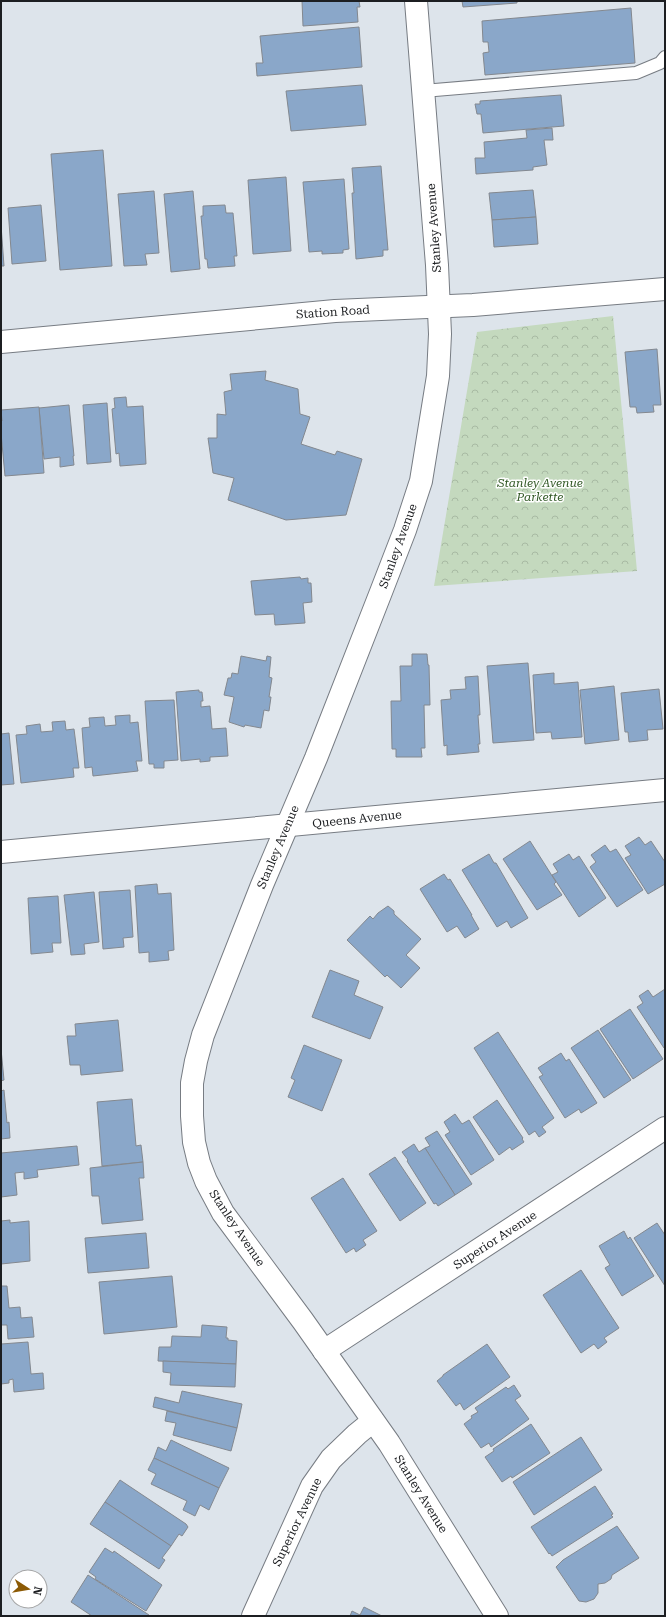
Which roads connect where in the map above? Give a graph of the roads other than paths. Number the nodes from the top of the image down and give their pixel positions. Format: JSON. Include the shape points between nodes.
{"nodes":[{"id":1,"x":416,"y":1,"type":"edge"},
{"id":2,"x":665,"y":56,"type":"edge"},
{"id":3,"x":423,"y":91,"type":"junction"},
{"id":4,"x":665,"y":289,"type":"edge"},
{"id":5,"x":440,"y":307,"type":"junction"},
{"id":6,"x":1,"y":342,"type":"edge"},
{"id":7,"x":665,"y":790,"type":"edge"},
{"id":8,"x":286,"y":826,"type":"junction"},
{"id":9,"x":1,"y":852,"type":"edge"},
{"id":10,"x":665,"y":1128,"type":"edge"},
{"id":11,"x":324,"y":1351,"type":"junction"},
{"id":12,"x":373,"y":1421,"type":"junction"},
{"id":13,"x":253,"y":1616,"type":"edge"},
{"id":14,"x":497,"y":1616,"type":"edge"}],
"edges":[{"from":1,"to":3,"type":"street","name":"Stanley Avenue"},
{"from":2,"to":3,"type":"lane","via":[[660,63],[636,73]]},
{"from":3,"to":5,"type":"street","name":"Stanley Avenue"},
{"from":4,"to":5,"type":"street","name":"Station Road"},
{"from":5,"to":6,"type":"street","name":"Station Road","via":[[335,311]]},
{"from":5,"to":8,"type":"street","name":"Stanley Avenue","via":[[438,376],[421,481],[381,592],[316,758]]},
{"from":7,"to":8,"type":"street","name":"Queens Avenue"},
{"from":8,"to":9,"type":"street","name":"Queens Avenue"},
{"from":8,"to":11,"type":"street","name":"Stanley Avenue","via":[[203,1035],[194,1068],[192,1116],[199,1163],[223,1213]]},
{"from":10,"to":11,"type":"street","name":"Superior Avenue"},
{"from":11,"to":12,"type":"street","name":"Stanley Avenue"},
{"from":12,"to":13,"type":"street","name":"Superior Avenue","via":[[331,1459],[312,1486]]},
{"from":12,"to":14,"type":"street","name":"Stanley Avenue"}]}
